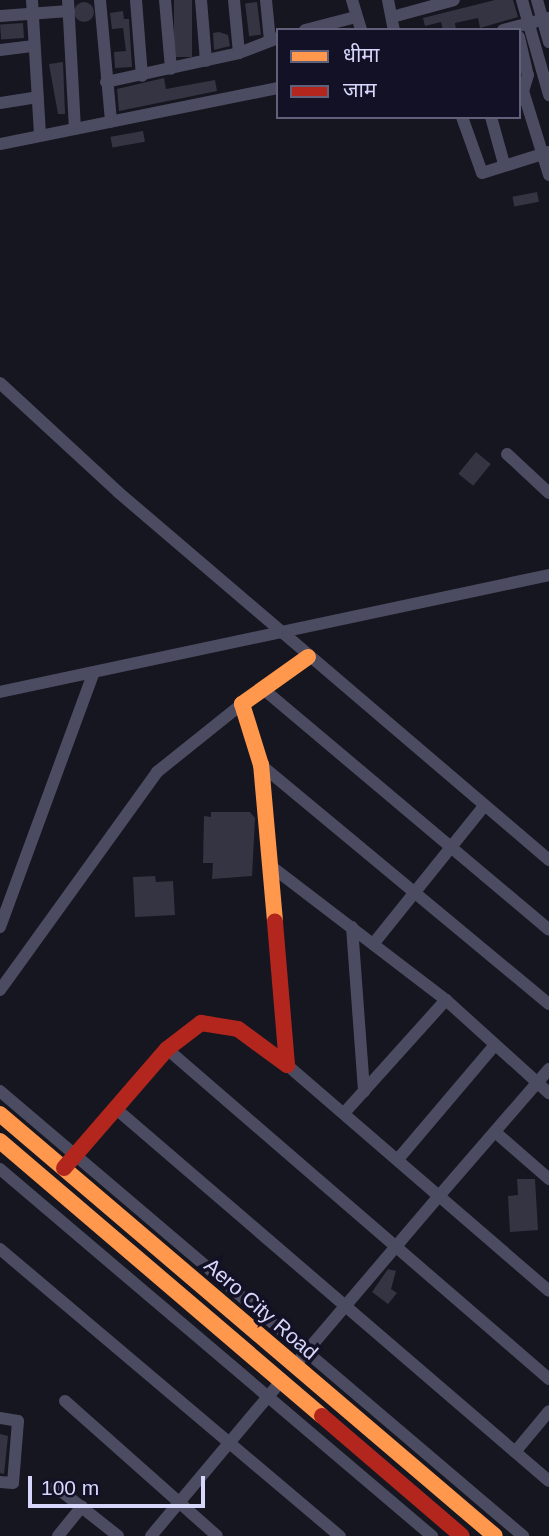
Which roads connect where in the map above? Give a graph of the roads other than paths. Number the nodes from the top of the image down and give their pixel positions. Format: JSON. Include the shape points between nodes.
{"nodes":[{"id":1,"x":100,"y":0,"type":"edge"},
{"id":2,"x":136,"y":0,"type":"edge"},
{"id":3,"x":165,"y":0,"type":"edge"},
{"id":4,"x":201,"y":0,"type":"edge"},
{"id":5,"x":233,"y":0,"type":"edge"},
{"id":6,"x":266,"y":0,"type":"edge"},
{"id":7,"x":352,"y":0,"type":"edge"},
{"id":8,"x":388,"y":0,"type":"edge"},
{"id":9,"x":454,"y":0,"type":"edge"},
{"id":10,"x":522,"y":0,"type":"edge"},
{"id":11,"x":537,"y":0,"type":"edge"},
{"id":12,"x":68,"y":5,"type":"edge"},
{"id":13,"x":33,"y":7,"type":"edge"},
{"id":14,"x":0,"y":16,"type":"edge"},
{"id":15,"x":540,"y":21,"type":"edge"},
{"id":16,"x":359,"y":23,"type":"edge"},
{"id":17,"x":393,"y":23,"type":"edge"},
{"id":18,"x":320,"y":28,"type":"edge"},
{"id":19,"x":521,"y":28,"type":"edge"},
{"id":20,"x":274,"y":39,"type":"edge"},
{"id":21,"x":549,"y":42,"type":"edge"},
{"id":22,"x":34,"y":46,"type":"junction"},
{"id":23,"x":0,"y":50,"type":"edge"},
{"id":24,"x":239,"y":53,"type":"junction"},
{"id":25,"x":521,"y":53,"type":"edge"},
{"id":26,"x":206,"y":61,"type":"junction"},
{"id":27,"x":171,"y":69,"type":"junction"},
{"id":28,"x":142,"y":76,"type":"junction"},
{"id":29,"x":106,"y":82,"type":"junction"},
{"id":30,"x":276,"y":88,"type":"edge"},
{"id":31,"x":549,"y":95,"type":"edge"},
{"id":32,"x":38,"y":97,"type":"junction"},
{"id":33,"x":0,"y":103,"type":"edge"},
{"id":34,"x":463,"y":119,"type":"edge"},
{"id":35,"x":492,"y":119,"type":"edge"},
{"id":36,"x":111,"y":122,"type":"junction"},
{"id":37,"x":75,"y":128,"type":"junction"},
{"id":38,"x":40,"y":135,"type":"junction"},
{"id":39,"x":0,"y":144,"type":"edge"},
{"id":40,"x":546,"y":153,"type":"edge"},
{"id":41,"x":504,"y":164,"type":"junction"},
{"id":42,"x":549,"y":175,"type":"edge"},
{"id":43,"x":0,"y":383,"type":"edge"},
{"id":44,"x":507,"y":454,"type":"dead end"},
{"id":45,"x":549,"y":493,"type":"edge"},
{"id":46,"x":549,"y":575,"type":"edge"},
{"id":47,"x":280,"y":633,"type":"junction"},
{"id":48,"x":309,"y":657,"type":"junction"},
{"id":49,"x":93,"y":674,"type":"junction"},
{"id":50,"x":262,"y":688,"type":"junction"},
{"id":51,"x":0,"y":692,"type":"edge"},
{"id":52,"x":242,"y":704,"type":"junction"},
{"id":53,"x":261,"y":765,"type":"junction"},
{"id":54,"x":484,"y":806,"type":"junction"},
{"id":55,"x":448,"y":848,"type":"junction"},
{"id":56,"x":549,"y":860,"type":"edge"},
{"id":57,"x":272,"y":867,"type":"junction"},
{"id":58,"x":417,"y":889,"type":"junction"},
{"id":59,"x":0,"y":927,"type":"edge"},
{"id":60,"x":352,"y":927,"type":"junction"},
{"id":61,"x":549,"y":930,"type":"edge"},
{"id":62,"x":374,"y":943,"type":"junction"},
{"id":63,"x":0,"y":990,"type":"edge"},
{"id":64,"x":446,"y":1000,"type":"junction"},
{"id":65,"x":549,"y":1004,"type":"edge"},
{"id":66,"x":495,"y":1045,"type":"junction"},
{"id":67,"x":167,"y":1049,"type":"junction"},
{"id":68,"x":287,"y":1065,"type":"junction"},
{"id":69,"x":549,"y":1069,"type":"edge"},
{"id":70,"x":538,"y":1084,"type":"junction"},
{"id":71,"x":0,"y":1091,"type":"edge"},
{"id":72,"x":364,"y":1091,"type":"junction"},
{"id":73,"x":549,"y":1093,"type":"edge"},
{"id":74,"x":115,"y":1108,"type":"junction"},
{"id":75,"x":345,"y":1112,"type":"junction"},
{"id":76,"x":0,"y":1114,"type":"edge"},
{"id":77,"x":495,"y":1132,"type":"junction"},
{"id":78,"x":0,"y":1141,"type":"edge"},
{"id":79,"x":399,"y":1158,"type":"junction"},
{"id":80,"x":70,"y":1162,"type":"junction"},
{"id":81,"x":0,"y":1169,"type":"edge"},
{"id":82,"x":549,"y":1179,"type":"edge"},
{"id":83,"x":439,"y":1196,"type":"junction"},
{"id":84,"x":0,"y":1248,"type":"edge"},
{"id":85,"x":396,"y":1248,"type":"junction"},
{"id":86,"x":548,"y":1287,"type":"edge"},
{"id":87,"x":346,"y":1306,"type":"junction"},
{"id":88,"x":306,"y":1352,"type":"junction"},
{"id":89,"x":295,"y":1366,"type":"junction"},
{"id":90,"x":549,"y":1379,"type":"edge"},
{"id":91,"x":281,"y":1382,"type":"junction"},
{"id":92,"x":268,"y":1397,"type":"junction"},
{"id":93,"x":65,"y":1401,"type":"dead end"},
{"id":94,"x":549,"y":1411,"type":"edge"},
{"id":95,"x":0,"y":1418,"type":"edge"},
{"id":96,"x":230,"y":1445,"type":"junction"},
{"id":97,"x":514,"y":1452,"type":"junction"},
{"id":98,"x":549,"y":1481,"type":"edge"},
{"id":99,"x":0,"y":1482,"type":"edge"},
{"id":100,"x":56,"y":1487,"type":"dead end"},
{"id":101,"x":180,"y":1505,"type":"junction"},
{"id":102,"x":82,"y":1506,"type":"junction"},
{"id":103,"x":58,"y":1536,"type":"edge"},
{"id":104,"x":118,"y":1536,"type":"edge"},
{"id":105,"x":151,"y":1536,"type":"edge"},
{"id":106,"x":217,"y":1536,"type":"edge"},
{"id":107,"x":340,"y":1536,"type":"edge"},
{"id":108,"x":432,"y":1536,"type":"edge"},
{"id":109,"x":462,"y":1536,"type":"edge"},
{"id":110,"x":495,"y":1536,"type":"edge"},
{"id":111,"x":523,"y":1536,"type":"edge"}],
"edges":[{"from":1,"to":29,"type":"street"},
{"from":2,"to":28,"type":"street"},
{"from":3,"to":27,"type":"street"},
{"from":4,"to":26,"type":"street"},
{"from":5,"to":24,"type":"street"},
{"from":6,"to":20,"type":"street"},
{"from":7,"to":16,"type":"street"},
{"from":8,"to":17,"type":"street"},
{"from":9,"to":17,"type":"street"},
{"from":10,"to":15,"type":"street"},
{"from":11,"to":15,"type":"street"},
{"from":12,"to":13,"type":"street"},
{"from":12,"to":37,"type":"street"},
{"from":13,"to":14,"type":"street"},
{"from":13,"to":22,"type":"street"},
{"from":15,"to":19,"type":"street"},
{"from":15,"to":21,"type":"street"},
{"from":15,"to":31,"type":"street"},
{"from":16,"to":18,"type":"street"},
{"from":20,"to":24,"type":"street"},
{"from":22,"to":23,"type":"street"},
{"from":22,"to":32,"type":"street"},
{"from":24,"to":26,"type":"street"},
{"from":25,"to":40,"type":"street","via":[[528,75],[523,91]]},
{"from":26,"to":27,"type":"street"},
{"from":27,"to":28,"type":"street"},
{"from":28,"to":29,"type":"street"},
{"from":29,"to":36,"type":"street"},
{"from":30,"to":36,"type":"street"},
{"from":32,"to":33,"type":"street"},
{"from":32,"to":38,"type":"street"},
{"from":34,"to":41,"type":"street","via":[[482,173]]},
{"from":35,"to":41,"type":"street"},
{"from":36,"to":37,"type":"street"},
{"from":37,"to":38,"type":"street"},
{"from":38,"to":39,"type":"street"},
{"from":40,"to":41,"type":"street"},
{"from":40,"to":42,"type":"street"},
{"from":43,"to":47,"type":"street"},
{"from":44,"to":45,"type":"street"},
{"from":46,"to":47,"type":"street"},
{"from":47,"to":48,"type":"street"},
{"from":47,"to":49,"type":"street"},
{"from":48,"to":50,"type":"street"},
{"from":48,"to":54,"type":"street"},
{"from":49,"to":51,"type":"street"},
{"from":49,"to":59,"type":"street"},
{"from":50,"to":52,"type":"street"},
{"from":50,"to":55,"type":"street"},
{"from":52,"to":53,"type":"street"},
{"from":52,"to":63,"type":"street","via":[[157,772]]},
{"from":53,"to":57,"type":"street"},
{"from":53,"to":58,"type":"street"},
{"from":54,"to":55,"type":"street"},
{"from":54,"to":56,"type":"street"},
{"from":55,"to":58,"type":"street"},
{"from":55,"to":61,"type":"street"},
{"from":57,"to":60,"type":"street"},
{"from":57,"to":68,"type":"street"},
{"from":58,"to":62,"type":"street"},
{"from":58,"to":65,"type":"street"},
{"from":60,"to":62,"type":"street"},
{"from":60,"to":72,"type":"street"},
{"from":62,"to":64,"type":"street"},
{"from":64,"to":66,"type":"street"},
{"from":64,"to":72,"type":"street"},
{"from":66,"to":70,"type":"street"},
{"from":66,"to":79,"type":"street"},
{"from":67,"to":68,"type":"street","via":[[184,1032],[218,1022],[238,1029]]},
{"from":67,"to":74,"type":"street"},
{"from":67,"to":85,"type":"street"},
{"from":68,"to":75,"type":"street"},
{"from":69,"to":70,"type":"street"},
{"from":70,"to":73,"type":"street"},
{"from":70,"to":77,"type":"street"},
{"from":71,"to":80,"type":"street"},
{"from":72,"to":75,"type":"street"},
{"from":74,"to":80,"type":"street"},
{"from":74,"to":87,"type":"street"},
{"from":75,"to":79,"type":"street"},
{"from":76,"to":80,"type":"street","name":"Aero City Road"},
{"from":77,"to":82,"type":"street"},
{"from":77,"to":83,"type":"street"},
{"from":78,"to":91,"type":"street","name":"Aero City Road"},
{"from":79,"to":83,"type":"street"},
{"from":80,"to":88,"type":"street"},
{"from":80,"to":89,"type":"street","name":"Aero City Road"},
{"from":81,"to":92,"type":"street"},
{"from":83,"to":85,"type":"street"},
{"from":83,"to":86,"type":"street"},
{"from":84,"to":96,"type":"street"},
{"from":85,"to":87,"type":"street"},
{"from":85,"to":90,"type":"street"},
{"from":87,"to":88,"type":"street"},
{"from":87,"to":97,"type":"street"},
{"from":88,"to":89,"type":"street"},
{"from":88,"to":111,"type":"street"},
{"from":89,"to":110,"type":"street","name":"Aero City Road"},
{"from":91,"to":92,"type":"street"},
{"from":91,"to":109,"type":"street","name":"Aero City Road"},
{"from":92,"to":96,"type":"street"},
{"from":92,"to":108,"type":"street"},
{"from":93,"to":101,"type":"street"},
{"from":94,"to":97,"type":"street"},
{"from":95,"to":99,"type":"street","via":[[18,1420],[13,1483]]},
{"from":96,"to":101,"type":"street"},
{"from":96,"to":107,"type":"street"},
{"from":97,"to":98,"type":"street"},
{"from":100,"to":102,"type":"street"},
{"from":101,"to":105,"type":"street"},
{"from":101,"to":106,"type":"street"},
{"from":102,"to":103,"type":"street"},
{"from":102,"to":104,"type":"street"}]}
